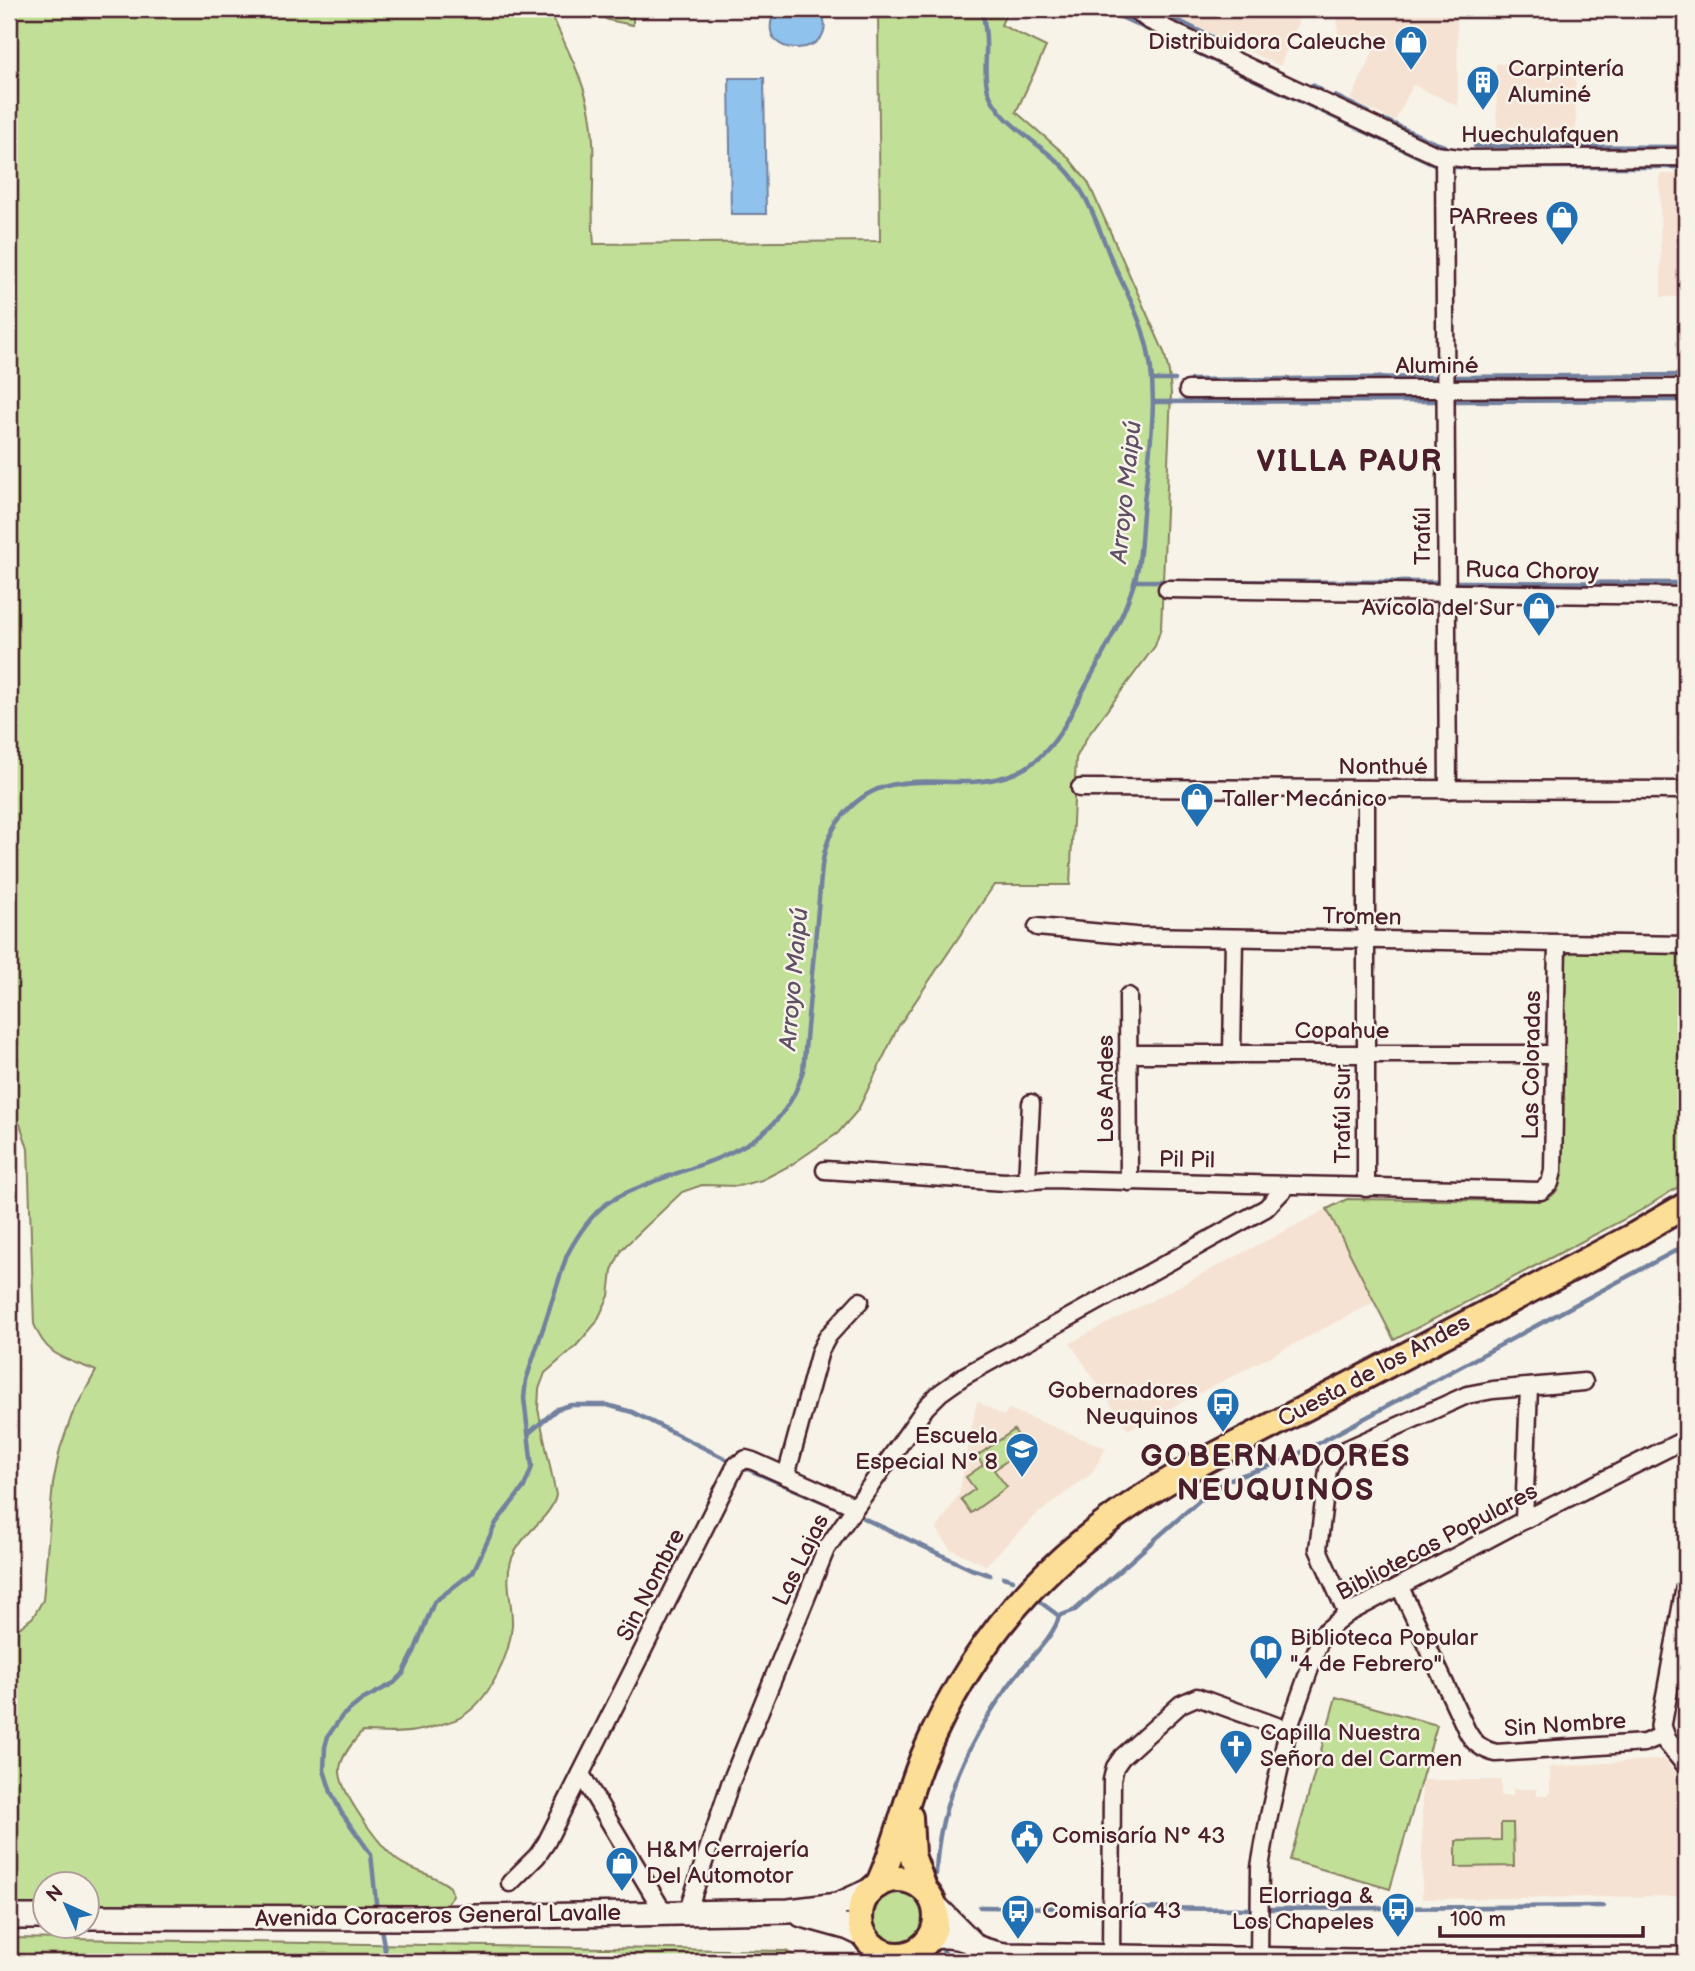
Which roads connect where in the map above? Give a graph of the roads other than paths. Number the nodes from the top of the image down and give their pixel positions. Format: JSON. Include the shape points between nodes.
{"nodes":[{"id":1,"x":1135,"y":9,"type":"edge"},
{"id":2,"x":1444,"y":156,"type":"junction"},
{"id":3,"x":1686,"y":157,"type":"edge"},
{"id":4,"x":1686,"y":388,"type":"edge"},
{"id":5,"x":1445,"y":389,"type":"junction"},
{"id":6,"x":1188,"y":390,"type":"dead end"},
{"id":7,"x":1167,"y":589,"type":"dead end"},
{"id":8,"x":1447,"y":593,"type":"junction"},
{"id":9,"x":1686,"y":596,"type":"edge"},
{"id":10,"x":1080,"y":788,"type":"dead end"},
{"id":11,"x":1366,"y":789,"type":"junction"},
{"id":12,"x":1448,"y":790,"type":"junction"},
{"id":13,"x":1686,"y":790,"type":"edge"},
{"id":14,"x":1037,"y":927,"type":"dead end"},
{"id":15,"x":1234,"y":938,"type":"junction"},
{"id":16,"x":1366,"y":940,"type":"junction"},
{"id":17,"x":1557,"y":943,"type":"junction"},
{"id":18,"x":1686,"y":945,"type":"edge"},
{"id":19,"x":1128,"y":996,"type":"dead end"},
{"id":20,"x":1128,"y":1054,"type":"junction"},
{"id":21,"x":1232,"y":1054,"type":"junction"},
{"id":22,"x":1366,"y":1054,"type":"junction"},
{"id":23,"x":1555,"y":1054,"type":"junction"},
{"id":24,"x":1031,"y":1103,"type":"dead end"},
{"id":25,"x":825,"y":1170,"type":"dead end"},
{"id":26,"x":1027,"y":1181,"type":"junction"},
{"id":27,"x":1129,"y":1182,"type":"junction"},
{"id":28,"x":1287,"y":1186,"type":"junction"},
{"id":29,"x":1548,"y":1186,"type":"joint"},
{"id":30,"x":1366,"y":1188,"type":"junction"},
{"id":31,"x":1686,"y":1205,"type":"edge"},
{"id":32,"x":860,"y":1301,"type":"dead end"},
{"id":33,"x":1584,"y":1382,"type":"dead end"},
{"id":34,"x":1528,"y":1387,"type":"junction"},
{"id":35,"x":1686,"y":1439,"type":"edge"},
{"id":36,"x":786,"y":1476,"type":"junction"},
{"id":37,"x":854,"y":1506,"type":"junction"},
{"id":38,"x":1524,"y":1520,"type":"junction"},
{"id":39,"x":1400,"y":1587,"type":"junction"},
{"id":40,"x":1686,"y":1589,"type":"edge"},
{"id":41,"x":1347,"y":1614,"type":"junction"},
{"id":42,"x":1288,"y":1730,"type":"junction"},
{"id":43,"x":1663,"y":1735,"type":"junction"},
{"id":44,"x":1686,"y":1764,"type":"edge"},
{"id":45,"x":581,"y":1774,"type":"junction"},
{"id":46,"x":911,"y":1792,"type":"junction"},
{"id":47,"x":510,"y":1883,"type":"dead end"},
{"id":48,"x":874,"y":1887,"type":"junction"},
{"id":49,"x":929,"y":1894,"type":"junction"},
{"id":50,"x":789,"y":1911,"type":"junction"},
{"id":51,"x":675,"y":1913,"type":"junction"},
{"id":52,"x":9,"y":1917,"type":"edge"},
{"id":53,"x":32,"y":1917,"type":"edge"},
{"id":54,"x":102,"y":1917,"type":"edge"},
{"id":55,"x":871,"y":1947,"type":"edge"},
{"id":56,"x":922,"y":1949,"type":"edge"},
{"id":57,"x":974,"y":1954,"type":"edge"},
{"id":58,"x":1686,"y":1957,"type":"edge"},
{"id":59,"x":1111,"y":1958,"type":"edge"},
{"id":60,"x":1259,"y":1960,"type":"edge"},
{"id":61,"x":1355,"y":1961,"type":"edge"}],
"edges":[{"from":1,"to":2,"type":"street","name":"Huechulafquen","via":[[1148,20]]},
{"from":2,"to":3,"type":"street","name":"Huechulafquen"},
{"from":2,"to":5,"type":"street","name":"Trafúl"},
{"from":4,"to":5,"type":"street","name":"Aluminé"},
{"from":5,"to":6,"type":"street","name":"Aluminé"},
{"from":5,"to":8,"type":"street","name":"Trafúl"},
{"from":7,"to":8,"type":"street","name":"Ruca Choroy"},
{"from":8,"to":9,"type":"street","name":"Ruca Choroy"},
{"from":8,"to":12,"type":"street","name":"Trafúl"},
{"from":10,"to":11,"type":"street","name":"Nonthué"},
{"from":11,"to":12,"type":"street","name":"Nonthué"},
{"from":11,"to":16,"type":"street","name":"Trafúl Sur"},
{"from":12,"to":13,"type":"street","name":"Nonthué"},
{"from":14,"to":15,"type":"street","name":"Tromen","via":[[1123,936]]},
{"from":15,"to":16,"type":"street","name":"Tromen"},
{"from":15,"to":21,"type":"street"},
{"from":16,"to":17,"type":"street","name":"Tromen"},
{"from":16,"to":22,"type":"street","name":"Trafúl Sur"},
{"from":17,"to":18,"type":"street","name":"Tromen"},
{"from":17,"to":23,"type":"street","name":"Las Coloradas"},
{"from":19,"to":20,"type":"street","name":"Los Andes"},
{"from":20,"to":21,"type":"street","name":"Copahue"},
{"from":20,"to":27,"type":"street","name":"Los Andes"},
{"from":21,"to":22,"type":"street","name":"Copahue"},
{"from":22,"to":23,"type":"street","name":"Copahue"},
{"from":22,"to":30,"type":"street","name":"Trafúl Sur"},
{"from":23,"to":29,"type":"street","name":"Las Coloradas","via":[[1553,1175]]},
{"from":24,"to":26,"type":"street"},
{"from":25,"to":26,"type":"street","name":"Pil Pil"},
{"from":26,"to":27,"type":"street","name":"Pil Pil"},
{"from":27,"to":28,"type":"street","name":"Pil Pil"},
{"from":28,"to":30,"type":"street","name":"Pil Pil"},
{"from":28,"to":37,"type":"street","name":"Las Lajas","via":[[1266,1208],[948,1387],[920,1415]]},
{"from":29,"to":30,"type":"street","name":"Pil Pil","via":[[1536,1192]]},
{"from":31,"to":46,"type":"main road","name":"Cuesta de los Andes","via":[[1217,1453],[1109,1518],[1040,1578],[990,1636],[945,1711]]},
{"from":32,"to":36,"type":"street","via":[[820,1351]]},
{"from":33,"to":34,"type":"street"},
{"from":34,"to":38,"type":"street"},
{"from":34,"to":41,"type":"street","via":[[1454,1399],[1334,1458],[1328,1470],[1318,1549]]},
{"from":35,"to":38,"type":"street","name":"Bibliotecas Populares"},
{"from":36,"to":37,"type":"street","name":"Sin Nombre"},
{"from":36,"to":45,"type":"street","name":"Sin Nombre","via":[[750,1460],[736,1465]]},
{"from":37,"to":51,"type":"street","name":"Las Lajas","via":[[821,1558]]},
{"from":38,"to":39,"type":"street","name":"Bibliotecas Populares"},
{"from":39,"to":41,"type":"street","name":"Bibliotecas Populares"},
{"from":39,"to":43,"type":"street","name":"Sin Nombre","via":[[1466,1731],[1484,1749],[1496,1753],[1644,1743]]},
{"from":40,"to":43,"type":"street"},
{"from":41,"to":42,"type":"street","name":"Bibliotecas Populares","via":[[1322,1634]]},
{"from":42,"to":59,"type":"street","via":[[1197,1697],[1181,1704],[1118,1761],[1112,1780]]},
{"from":42,"to":60,"type":"street","name":"Bibliotecas Populares","via":[[1260,1867]]},
{"from":43,"to":44,"type":"street"},
{"from":45,"to":47,"type":"street","name":"Sin Nombre","via":[[542,1850]]},
{"from":45,"to":51,"type":"street"},
{"from":46,"to":48,"type":"main road","name":"Cuesta de los Andes","via":[[891,1855]]},
{"from":46,"to":49,"type":"main road","name":"Cuesta de los Andes","via":[[912,1856]]},
{"from":48,"to":49,"type":"main road","via":[[885,1881],[909,1880]]},
{"from":48,"to":50,"type":"main road","name":"Avenida Coraceros General Lavalle","via":[[838,1905]]},
{"from":48,"to":55,"type":"main road","via":[[860,1912]]},
{"from":49,"to":56,"type":"main road","via":[[937,1917]]},
{"from":49,"to":57,"type":"street"},
{"from":50,"to":51,"type":"main road","name":"Avenida Coraceros General Lavalle"},
{"from":50,"to":55,"type":"main road","name":"Avenida Coraceros General Lavalle","via":[[843,1926]]},
{"from":51,"to":54,"type":"main road","name":"Avenida Coraceros General Lavalle"},
{"from":52,"to":53,"type":"main road"},
{"from":55,"to":56,"type":"main road","via":[[892,1954]]},
{"from":56,"to":57,"type":"street","via":[[954,1938]]},
{"from":57,"to":59,"type":"street"},
{"from":58,"to":61,"type":"street"},
{"from":59,"to":60,"type":"street"},
{"from":60,"to":61,"type":"street"}]}
